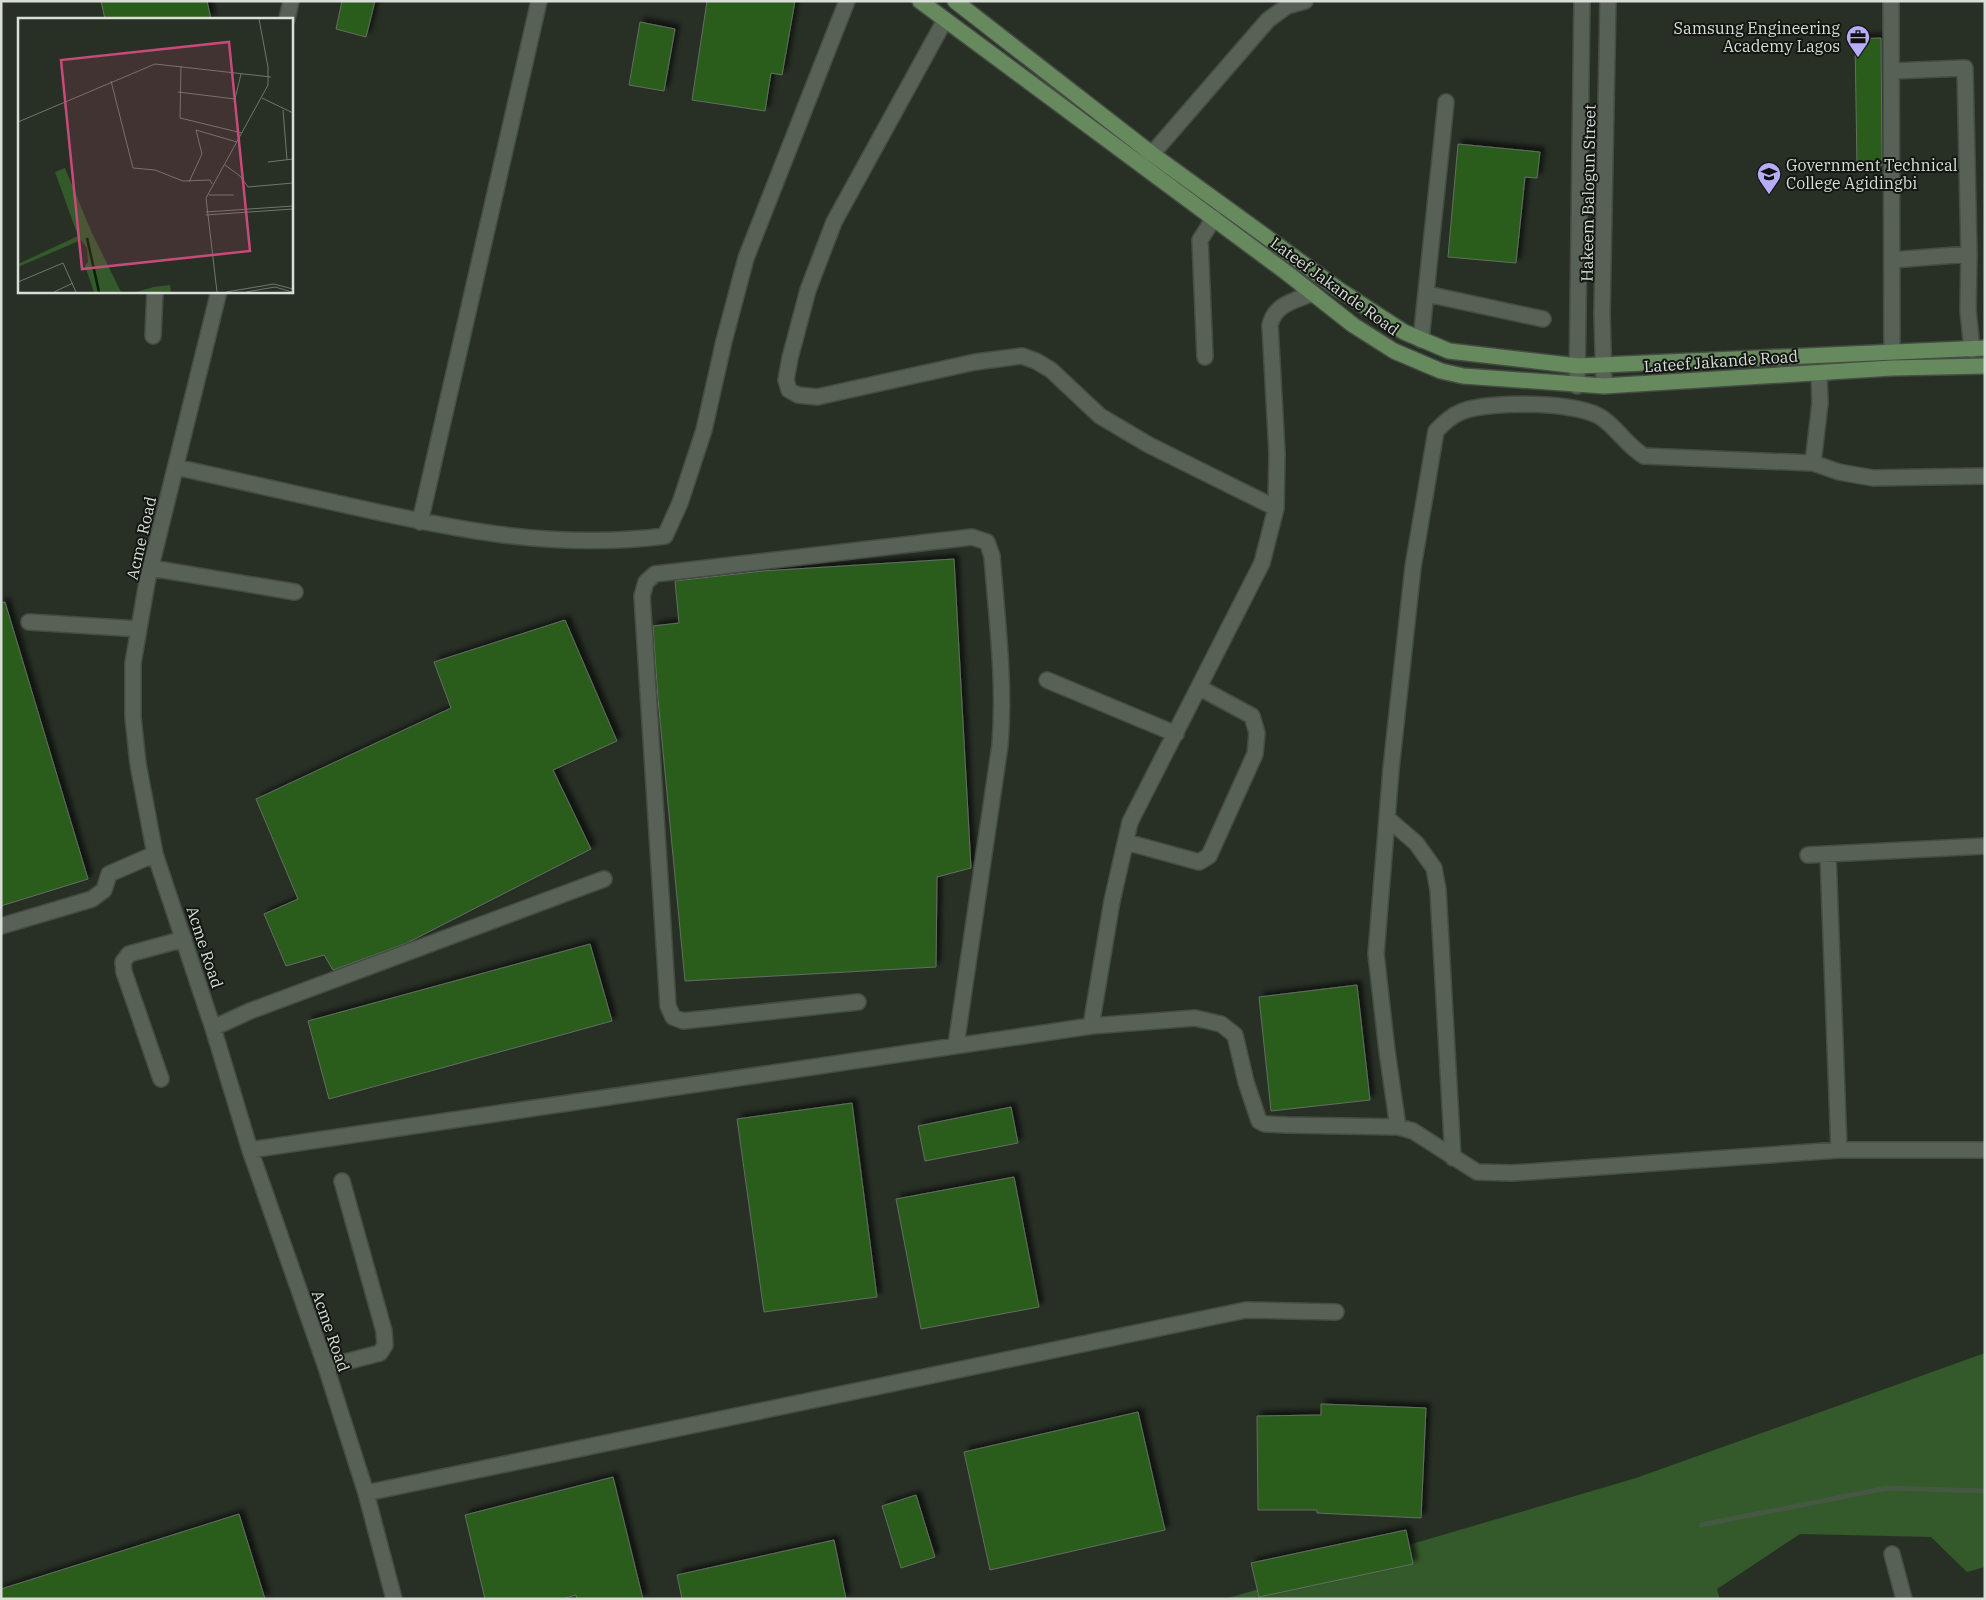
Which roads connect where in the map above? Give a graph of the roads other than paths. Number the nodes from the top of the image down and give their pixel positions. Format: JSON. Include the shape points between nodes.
{"nodes":[{"id":1,"x":291,"y":1,"type":"edge"},
{"id":2,"x":539,"y":1,"type":"edge"},
{"id":3,"x":847,"y":1,"type":"edge"},
{"id":4,"x":920,"y":1,"type":"edge"},
{"id":5,"x":955,"y":1,"type":"edge"},
{"id":6,"x":1305,"y":1,"type":"edge"},
{"id":7,"x":1582,"y":1,"type":"edge"},
{"id":8,"x":1608,"y":1,"type":"edge"},
{"id":9,"x":1891,"y":1,"type":"edge"},
{"id":10,"x":287,"y":18,"type":"edge"},
{"id":11,"x":945,"y":20,"type":"junction"},
{"id":12,"x":1892,"y":71,"type":"junction"},
{"id":13,"x":1581,"y":88,"type":"junction"},
{"id":14,"x":1608,"y":89,"type":"junction"},
{"id":15,"x":1446,"y":102,"type":"dead end"},
{"id":16,"x":1152,"y":154,"type":"junction"},
{"id":17,"x":1214,"y":218,"type":"junction"},
{"id":18,"x":1969,"y":254,"type":"junction"},
{"id":19,"x":1892,"y":260,"type":"junction"},
{"id":20,"x":155,"y":292,"type":"edge"},
{"id":21,"x":219,"y":292,"type":"edge"},
{"id":22,"x":1312,"y":293,"type":"junction"},
{"id":23,"x":1427,"y":294,"type":"junction"},
{"id":24,"x":1543,"y":319,"type":"dead end"},
{"id":25,"x":153,"y":336,"type":"dead end"},
{"id":26,"x":1422,"y":340,"type":"junction"},
{"id":27,"x":1978,"y":349,"type":"edge"},
{"id":28,"x":1892,"y":350,"type":"junction"},
{"id":29,"x":1205,"y":357,"type":"dead end"},
{"id":30,"x":1604,"y":364,"type":"junction"},
{"id":31,"x":1578,"y":366,"type":"junction"},
{"id":32,"x":1985,"y":366,"type":"edge"},
{"id":33,"x":1819,"y":373,"type":"junction"},
{"id":34,"x":1577,"y":386,"type":"junction"},
{"id":35,"x":1604,"y":386,"type":"junction"},
{"id":36,"x":1813,"y":463,"type":"junction"},
{"id":37,"x":176,"y":467,"type":"junction"},
{"id":38,"x":1985,"y":476,"type":"edge"},
{"id":39,"x":1276,"y":508,"type":"junction"},
{"id":40,"x":420,"y":522,"type":"junction"},
{"id":41,"x":151,"y":568,"type":"junction"},
{"id":42,"x":295,"y":592,"type":"dead end"},
{"id":43,"x":29,"y":622,"type":"dead end"},
{"id":44,"x":139,"y":629,"type":"junction"},
{"id":45,"x":1047,"y":680,"type":"dead end"},
{"id":46,"x":1200,"y":688,"type":"junction"},
{"id":47,"x":1176,"y":734,"type":"junction"},
{"id":48,"x":1387,"y":818,"type":"junction"},
{"id":49,"x":1126,"y":842,"type":"junction"},
{"id":50,"x":1985,"y":846,"type":"edge"},
{"id":51,"x":155,"y":854,"type":"junction"},
{"id":52,"x":1828,"y":854,"type":"junction"},
{"id":53,"x":1808,"y":855,"type":"dead end"},
{"id":54,"x":604,"y":879,"type":"dead end"},
{"id":55,"x":1,"y":926,"type":"edge"},
{"id":56,"x":184,"y":939,"type":"junction"},
{"id":57,"x":858,"y":1002,"type":"dead end"},
{"id":58,"x":1091,"y":1026,"type":"junction"},
{"id":59,"x":213,"y":1028,"type":"junction"},
{"id":60,"x":956,"y":1045,"type":"junction"},
{"id":61,"x":161,"y":1080,"type":"dead end"},
{"id":62,"x":1398,"y":1127,"type":"junction"},
{"id":63,"x":250,"y":1150,"type":"junction"},
{"id":64,"x":1839,"y":1150,"type":"junction"},
{"id":65,"x":1985,"y":1150,"type":"edge"},
{"id":66,"x":1453,"y":1158,"type":"junction"},
{"id":67,"x":342,"y":1181,"type":"dead end"},
{"id":68,"x":1336,"y":1312,"type":"dead end"},
{"id":69,"x":326,"y":1367,"type":"junction"},
{"id":70,"x":366,"y":1493,"type":"junction"},
{"id":71,"x":1892,"y":1554,"type":"dead end"},
{"id":72,"x":394,"y":1599,"type":"edge"},
{"id":73,"x":1904,"y":1599,"type":"edge"}],
"edges":[{"from":1,"to":10,"type":"street"},
{"from":2,"to":40,"type":"street"},
{"from":3,"to":40,"type":"street","via":[[746,258],[704,430],[680,503],[664,536],[637,540],[557,541],[482,534]]},
{"from":4,"to":11,"type":"main road","name":"Lateef Jakande Road"},
{"from":5,"to":16,"type":"main road","name":"Lateef Jakande Road"},
{"from":6,"to":16,"type":"street","via":[[1287,6],[1268,20]]},
{"from":7,"to":13,"type":"street","name":"Hakeem Balogun Street"},
{"from":8,"to":14,"type":"street","name":"Hakeem Balogun Street"},
{"from":9,"to":12,"type":"street"},
{"from":11,"to":17,"type":"main road","name":"Lateef Jakande Road"},
{"from":11,"to":39,"type":"street","via":[[834,222],[808,290],[790,358],[786,380],[789,390],[798,395],[817,397],[975,362],[1022,356],[1051,370],[1100,416],[1150,445]]},
{"from":12,"to":18,"type":"street","via":[[1965,68]]},
{"from":12,"to":19,"type":"street"},
{"from":13,"to":14,"type":"street"},
{"from":13,"to":31,"type":"street","name":"Hakeem Balogun Street"},
{"from":14,"to":30,"type":"street","name":"Hakeem Balogun Street","via":[[1602,314]]},
{"from":15,"to":23,"type":"street"},
{"from":16,"to":26,"type":"main road","name":"Lateef Jakande Road","via":[[1338,289],[1404,332]]},
{"from":17,"to":22,"type":"main road","name":"Lateef Jakande Road"},
{"from":17,"to":29,"type":"street","via":[[1200,240]]},
{"from":18,"to":19,"type":"street"},
{"from":18,"to":27,"type":"street","via":[[1968,310]]},
{"from":19,"to":28,"type":"street"},
{"from":20,"to":25,"type":"street"},
{"from":21,"to":37,"type":"street","name":"Acme Road"},
{"from":22,"to":34,"type":"main road","name":"Lateef Jakande Road","via":[[1394,351],[1441,371],[1463,376]]},
{"from":22,"to":39,"type":"street","via":[[1280,307],[1272,315],[1270,325],[1277,453]]},
{"from":23,"to":24,"type":"street"},
{"from":23,"to":26,"type":"street"},
{"from":26,"to":31,"type":"main road","name":"Lateef Jakande Road","via":[[1466,355]]},
{"from":27,"to":28,"type":"main road","name":"Lateef Jakande Road"},
{"from":28,"to":30,"type":"main road","name":"Lateef Jakande Road"},
{"from":30,"to":31,"type":"main road","name":"Lateef Jakande Road"},
{"from":30,"to":35,"type":"street","name":"Hakeem Balogun Street"},
{"from":31,"to":34,"type":"street","name":"Hakeem Balogun Street"},
{"from":32,"to":33,"type":"main road","name":"Lateef Jakande Road"},
{"from":33,"to":35,"type":"main road","name":"Lateef Jakande Road"},
{"from":33,"to":36,"type":"street","via":[[1820,403]]},
{"from":34,"to":35,"type":"main road","name":"Lateef Jakande Road"},
{"from":36,"to":38,"type":"street","via":[[1839,472],[1874,478]]},
{"from":36,"to":48,"type":"street","via":[[1644,456],[1632,450],[1602,418],[1585,409],[1562,405],[1477,407],[1448,419],[1436,431],[1413,567]]},
{"from":37,"to":40,"type":"street"},
{"from":37,"to":41,"type":"street","name":"Acme Road"},
{"from":39,"to":46,"type":"street","via":[[1262,563]]},
{"from":41,"to":42,"type":"street"},
{"from":41,"to":44,"type":"street","name":"Acme Road"},
{"from":43,"to":44,"type":"street"},
{"from":44,"to":51,"type":"street","name":"Acme Road","via":[[133,663],[133,717],[138,764]]},
{"from":45,"to":47,"type":"street"},
{"from":46,"to":47,"type":"street"},
{"from":46,"to":49,"type":"street","via":[[1252,716],[1257,733],[1255,754],[1209,856],[1199,862],[1187,861]]},
{"from":47,"to":49,"type":"street","via":[[1130,822]]},
{"from":48,"to":62,"type":"street","via":[[1376,954]]},
{"from":48,"to":66,"type":"street","via":[[1416,843],[1434,868],[1438,890]]},
{"from":49,"to":58,"type":"street","via":[[1112,901]]},
{"from":50,"to":52,"type":"street"},
{"from":51,"to":55,"type":"street","via":[[109,874],[104,890],[92,899]]},
{"from":51,"to":56,"type":"street","name":"Acme Road"},
{"from":52,"to":53,"type":"street"},
{"from":52,"to":64,"type":"street"},
{"from":54,"to":59,"type":"street","via":[[250,1011]]},
{"from":56,"to":59,"type":"street","name":"Acme Road"},
{"from":56,"to":61,"type":"street","via":[[129,954],[123,962]]},
{"from":57,"to":60,"type":"street","via":[[683,1021],[673,1016],[668,1006],[642,596],[646,582],[655,574],[972,537],[988,542],[992,556],[1003,710]]},
{"from":58,"to":60,"type":"street"},
{"from":58,"to":62,"type":"street","via":[[1195,1018],[1221,1024],[1235,1035],[1259,1121],[1287,1125]]},
{"from":59,"to":63,"type":"street","name":"Acme Road"},
{"from":60,"to":63,"type":"street"},
{"from":62,"to":66,"type":"street","via":[[1413,1131]]},
{"from":63,"to":69,"type":"street","name":"Acme Road"},
{"from":64,"to":65,"type":"street"},
{"from":64,"to":66,"type":"street","via":[[1512,1173],[1477,1172]]},
{"from":67,"to":69,"type":"street","via":[[385,1344],[380,1353]]},
{"from":68,"to":70,"type":"street","via":[[1246,1310]]},
{"from":69,"to":70,"type":"street","name":"Acme Road"},
{"from":70,"to":72,"type":"street","name":"Acme Road"},
{"from":71,"to":73,"type":"street"}]}
